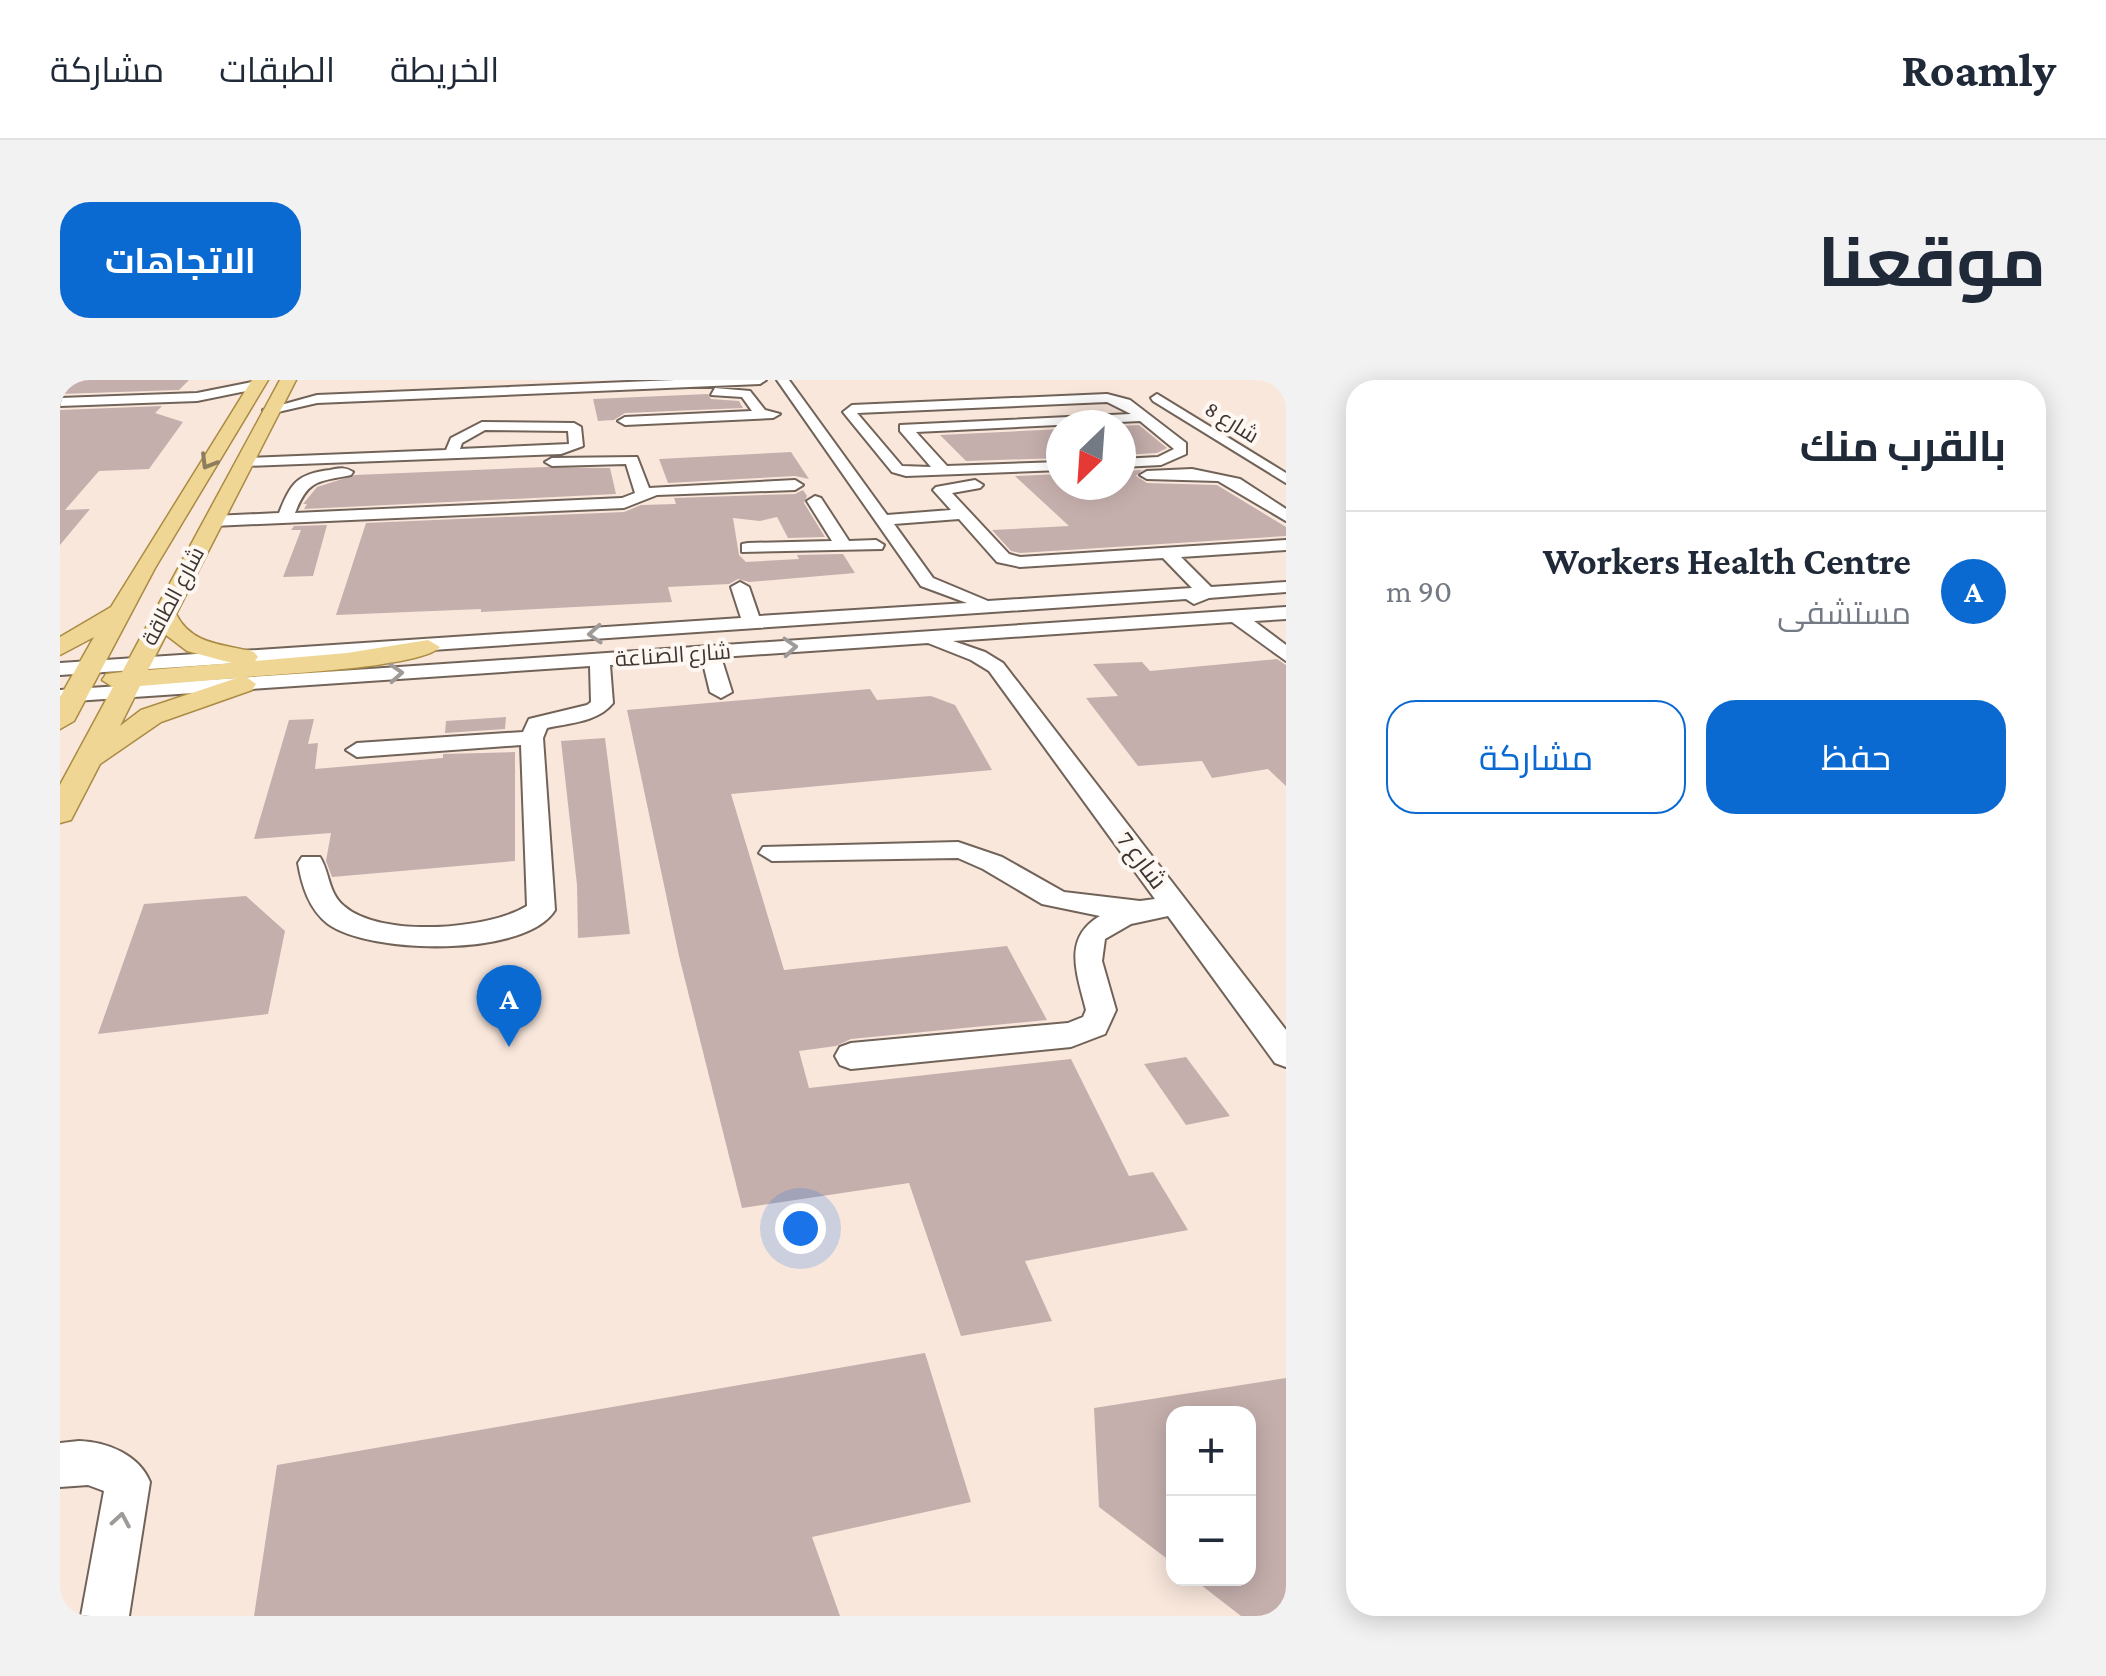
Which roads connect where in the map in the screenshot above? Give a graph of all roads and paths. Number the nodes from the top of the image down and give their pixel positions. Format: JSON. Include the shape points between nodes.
{"nodes":[{"id":1,"x":599,"y":380,"type":"edge"},
{"id":2,"x":760,"y":380,"type":"edge"},
{"id":3,"x":783,"y":380,"type":"edge"},
{"id":4,"x":288,"y":381,"type":"edge"},
{"id":5,"x":259,"y":382,"type":"edge"},
{"id":6,"x":476,"y":382,"type":"edge"},
{"id":7,"x":581,"y":388,"type":"junction"},
{"id":8,"x":1148,"y":392,"type":"dead end"},
{"id":9,"x":1113,"y":398,"type":"junction"},
{"id":10,"x":60,"y":406,"type":"edge"},
{"id":11,"x":269,"y":410,"type":"junction"},
{"id":12,"x":227,"y":411,"type":"junction"},
{"id":13,"x":850,"y":412,"type":"junction"},
{"id":14,"x":761,"y":414,"type":"junction"},
{"id":15,"x":1143,"y":417,"type":"junction"},
{"id":16,"x":625,"y":421,"type":"dead end"},
{"id":17,"x":808,"y":421,"type":"junction"},
{"id":18,"x":905,"y":428,"type":"junction"},
{"id":19,"x":1206,"y":428,"type":"junction"},
{"id":20,"x":864,"y":430,"type":"junction"},
{"id":21,"x":1159,"y":430,"type":"junction"},
{"id":22,"x":452,"y":454,"type":"junction"},
{"id":23,"x":246,"y":462,"type":"junction"},
{"id":24,"x":1136,"y":462,"type":"edge"},
{"id":25,"x":1046,"y":467,"type":"edge"},
{"id":26,"x":944,"y":472,"type":"junction"},
{"id":27,"x":1136,"y":475,"type":"edge"},
{"id":28,"x":1286,"y":479,"type":"edge"},
{"id":29,"x":1046,"y":480,"type":"edge"},
{"id":30,"x":795,"y":485,"type":"dead end"},
{"id":31,"x":862,"y":490,"type":"junction"},
{"id":32,"x":835,"y":492,"type":"dead end"},
{"id":33,"x":643,"y":494,"type":"junction"},
{"id":34,"x":815,"y":501,"type":"dead end"},
{"id":35,"x":963,"y":514,"type":"junction"},
{"id":36,"x":1286,"y":516,"type":"edge"},
{"id":37,"x":285,"y":518,"type":"junction"},
{"id":38,"x":883,"y":520,"type":"junction"},
{"id":39,"x":213,"y":521,"type":"junction"},
{"id":40,"x":900,"y":543,"type":"junction"},
{"id":41,"x":1286,"y":544,"type":"edge"},
{"id":42,"x":748,"y":548,"type":"dead end"},
{"id":43,"x":841,"y":553,"type":"junction"},
{"id":44,"x":1168,"y":553,"type":"junction"},
{"id":45,"x":144,"y":568,"type":"junction"},
{"id":46,"x":927,"y":582,"type":"junction"},
{"id":47,"x":1286,"y":587,"type":"edge"},
{"id":48,"x":740,"y":588,"type":"dead end"},
{"id":49,"x":1206,"y":592,"type":"junction"},
{"id":50,"x":1021,"y":605,"type":"junction"},
{"id":51,"x":645,"y":607,"type":"dead end"},
{"id":52,"x":122,"y":608,"type":"junction"},
{"id":53,"x":164,"y":611,"type":"junction"},
{"id":54,"x":897,"y":612,"type":"junction"},
{"id":55,"x":1286,"y":613,"type":"edge"},
{"id":56,"x":1236,"y":616,"type":"junction"},
{"id":57,"x":752,"y":623,"type":"junction"},
{"id":58,"x":650,"y":630,"type":"junction"},
{"id":59,"x":1033,"y":631,"type":"junction"},
{"id":60,"x":921,"y":638,"type":"junction"},
{"id":61,"x":428,"y":647,"type":"junction"},
{"id":62,"x":60,"y":648,"type":"edge"},
{"id":63,"x":710,"y":652,"type":"junction"},
{"id":64,"x":1286,"y":655,"type":"edge"},
{"id":65,"x":600,"y":660,"type":"junction"},
{"id":66,"x":996,"y":667,"type":"junction"},
{"id":67,"x":248,"y":670,"type":"junction"},
{"id":68,"x":97,"y":681,"type":"edge"},
{"id":69,"x":721,"y":692,"type":"dead end"},
{"id":70,"x":60,"y":721,"type":"edge"},
{"id":71,"x":532,"y":738,"type":"junction"},
{"id":72,"x":357,"y":750,"type":"dead end"},
{"id":73,"x":71,"y":774,"type":"edge"},
{"id":74,"x":60,"y":813,"type":"edge"},
{"id":75,"x":772,"y":853,"type":"dead end"},
{"id":76,"x":311,"y":863,"type":"dead end"},
{"id":77,"x":1177,"y":906,"type":"junction"},
{"id":78,"x":1137,"y":909,"type":"junction"},
{"id":79,"x":1286,"y":1054,"type":"edge"},
{"id":80,"x":851,"y":1056,"type":"dead end"},
{"id":81,"x":60,"y":1465,"type":"edge"},
{"id":82,"x":105,"y":1616,"type":"edge"}],
"edges":[{"from":1,"to":6,"type":"street"},
{"from":2,"to":7,"type":"street"},
{"from":3,"to":17,"type":"street"},
{"from":4,"to":6,"type":"street","via":[[325,390]]},
{"from":4,"to":11,"type":"main road","name":"شارع الطاقة"},
{"from":5,"to":10,"type":"street","via":[[197,398]]},
{"from":5,"to":12,"type":"main road","name":"شارع الطاقة"},
{"from":7,"to":11,"type":"street","via":[[318,398]]},
{"from":7,"to":14,"type":"street","via":[[584,398],[740,392]]},
{"from":8,"to":19,"type":"street","name":"شارع 8"},
{"from":9,"to":13,"type":"street"},
{"from":9,"to":13,"type":"street","via":[[1088,384],[837,398]]},
{"from":9,"to":15,"type":"street"},
{"from":10,"to":12,"type":"street","via":[[193,404]]},
{"from":11,"to":23,"type":"main road","name":"شارع الطاقة"},
{"from":12,"to":45,"type":"main road","name":"شارع الطاقة","one_way":true},
{"from":13,"to":20,"type":"street"},
{"from":14,"to":16,"type":"street"},
{"from":14,"to":17,"type":"street"},
{"from":15,"to":18,"type":"street"},
{"from":15,"to":21,"type":"street"},
{"from":17,"to":31,"type":"street"},
{"from":18,"to":20,"type":"street"},
{"from":18,"to":26,"type":"street"},
{"from":19,"to":21,"type":"street"},
{"from":19,"to":28,"type":"street","name":"شارع 8"},
{"from":20,"to":26,"type":"street","via":[[898,469]]},
{"from":21,"to":24,"type":"street","via":[[1181,451]]},
{"from":22,"to":22,"type":"street","via":[[576,446],[574,426],[508,419],[467,432]]},
{"from":22,"to":23,"type":"street"},
{"from":23,"to":39,"type":"main road","name":"شارع الطاقة"},
{"from":25,"to":26,"type":"street"},
{"from":27,"to":36,"type":"street","via":[[1214,472]]},
{"from":29,"to":35,"type":"street","via":[[940,490]]},
{"from":30,"to":33,"type":"street"},
{"from":31,"to":32,"type":"street"},
{"from":31,"to":38,"type":"street"},
{"from":33,"to":37,"type":"street","via":[[624,503]]},
{"from":33,"to":37,"type":"street","via":[[635,462],[626,459],[326,474],[296,488]]},
{"from":34,"to":43,"type":"street"},
{"from":35,"to":38,"type":"street"},
{"from":35,"to":44,"type":"street","via":[[1003,558],[1020,562]]},
{"from":37,"to":39,"type":"street"},
{"from":38,"to":40,"type":"street"},
{"from":39,"to":53,"type":"main road","name":"شارع الطاقة"},
{"from":40,"to":43,"type":"street"},
{"from":40,"to":46,"type":"street"},
{"from":41,"to":44,"type":"street"},
{"from":42,"to":43,"type":"street","via":[[786,538]]},
{"from":44,"to":49,"type":"street"},
{"from":45,"to":52,"type":"main road","name":"شارع الطاقة"},
{"from":45,"to":68,"type":"main road","via":[[138,598]]},
{"from":46,"to":50,"type":"street","via":[[979,602]]},
{"from":46,"to":54,"type":"street","via":[[917,602]]},
{"from":47,"to":49,"type":"street","name":"شارع الصناعة"},
{"from":48,"to":57,"type":"street"},
{"from":49,"to":50,"type":"street","name":"شارع الصناعة"},
{"from":49,"to":60,"type":"street","via":[[1166,606],[930,622],[919,629]]},
{"from":50,"to":54,"type":"street","name":"شارع الصناعة"},
{"from":51,"to":58,"type":"street"},
{"from":52,"to":62,"type":"main road"},
{"from":52,"to":68,"type":"main road","name":"شارع الطاقة"},
{"from":53,"to":67,"type":"main road","via":[[185,641]]},
{"from":53,"to":68,"type":"main road","name":"شارع الطاقة"},
{"from":54,"to":57,"type":"street","name":"شارع الصناعة"},
{"from":55,"to":56,"type":"street","name":"شارع الصناعة"},
{"from":56,"to":59,"type":"street","name":"شارع الصناعة"},
{"from":56,"to":64,"type":"street"},
{"from":57,"to":58,"type":"street","name":"شارع الصناعة"},
{"from":58,"to":61,"type":"street","name":"شارع الصناعة","one_way":true},
{"from":59,"to":60,"type":"street","name":"شارع الصناعة"},
{"from":59,"to":66,"type":"street","via":[[1006,647]]},
{"from":63,"to":60,"type":"street","name":"شارع الصناعة","one_way":true},
{"from":60,"to":66,"type":"street","name":"شارع 7"},
{"from":61,"to":67,"type":"street","name":"شارع الصناعة"},
{"from":61,"to":68,"type":"main road","via":[[347,661]]},
{"from":63,"to":65,"type":"street","name":"شارع الصناعة"},
{"from":63,"to":69,"type":"street"},
{"from":67,"to":65,"type":"street","name":"شارع الصناعة","one_way":true},
{"from":65,"to":71,"type":"street","via":[[602,703],[537,724]]},
{"from":66,"to":77,"type":"street","name":"شارع 7"},
{"from":67,"to":68,"type":"street","name":"شارع الصناعة"},
{"from":67,"to":68,"type":"street","name":"شارع الصناعة"},
{"from":67,"to":73,"type":"main road","via":[[151,716]]},
{"from":68,"to":70,"type":"main road","name":"شارع الطاقة"},
{"from":68,"to":73,"type":"main road","name":"شارع الطاقة"},
{"from":71,"to":72,"type":"street"},
{"from":71,"to":76,"type":"street","via":[[541,910],[528,922],[446,937],[345,921],[317,894]]},
{"from":73,"to":74,"type":"main road","name":"شارع الطاقة"},
{"from":75,"to":78,"type":"street","via":[[958,850],[986,856],[1065,902]]},
{"from":77,"to":78,"type":"street"},
{"from":77,"to":79,"type":"street","name":"شارع 7"},
{"from":78,"to":80,"type":"street","via":[[1092,935],[1088,961],[1102,1010],[1094,1025],[1070,1035]]},
{"from":82,"to":81,"type":"street","one_way":true,"via":[[128,1482],[110,1467]]}]}
